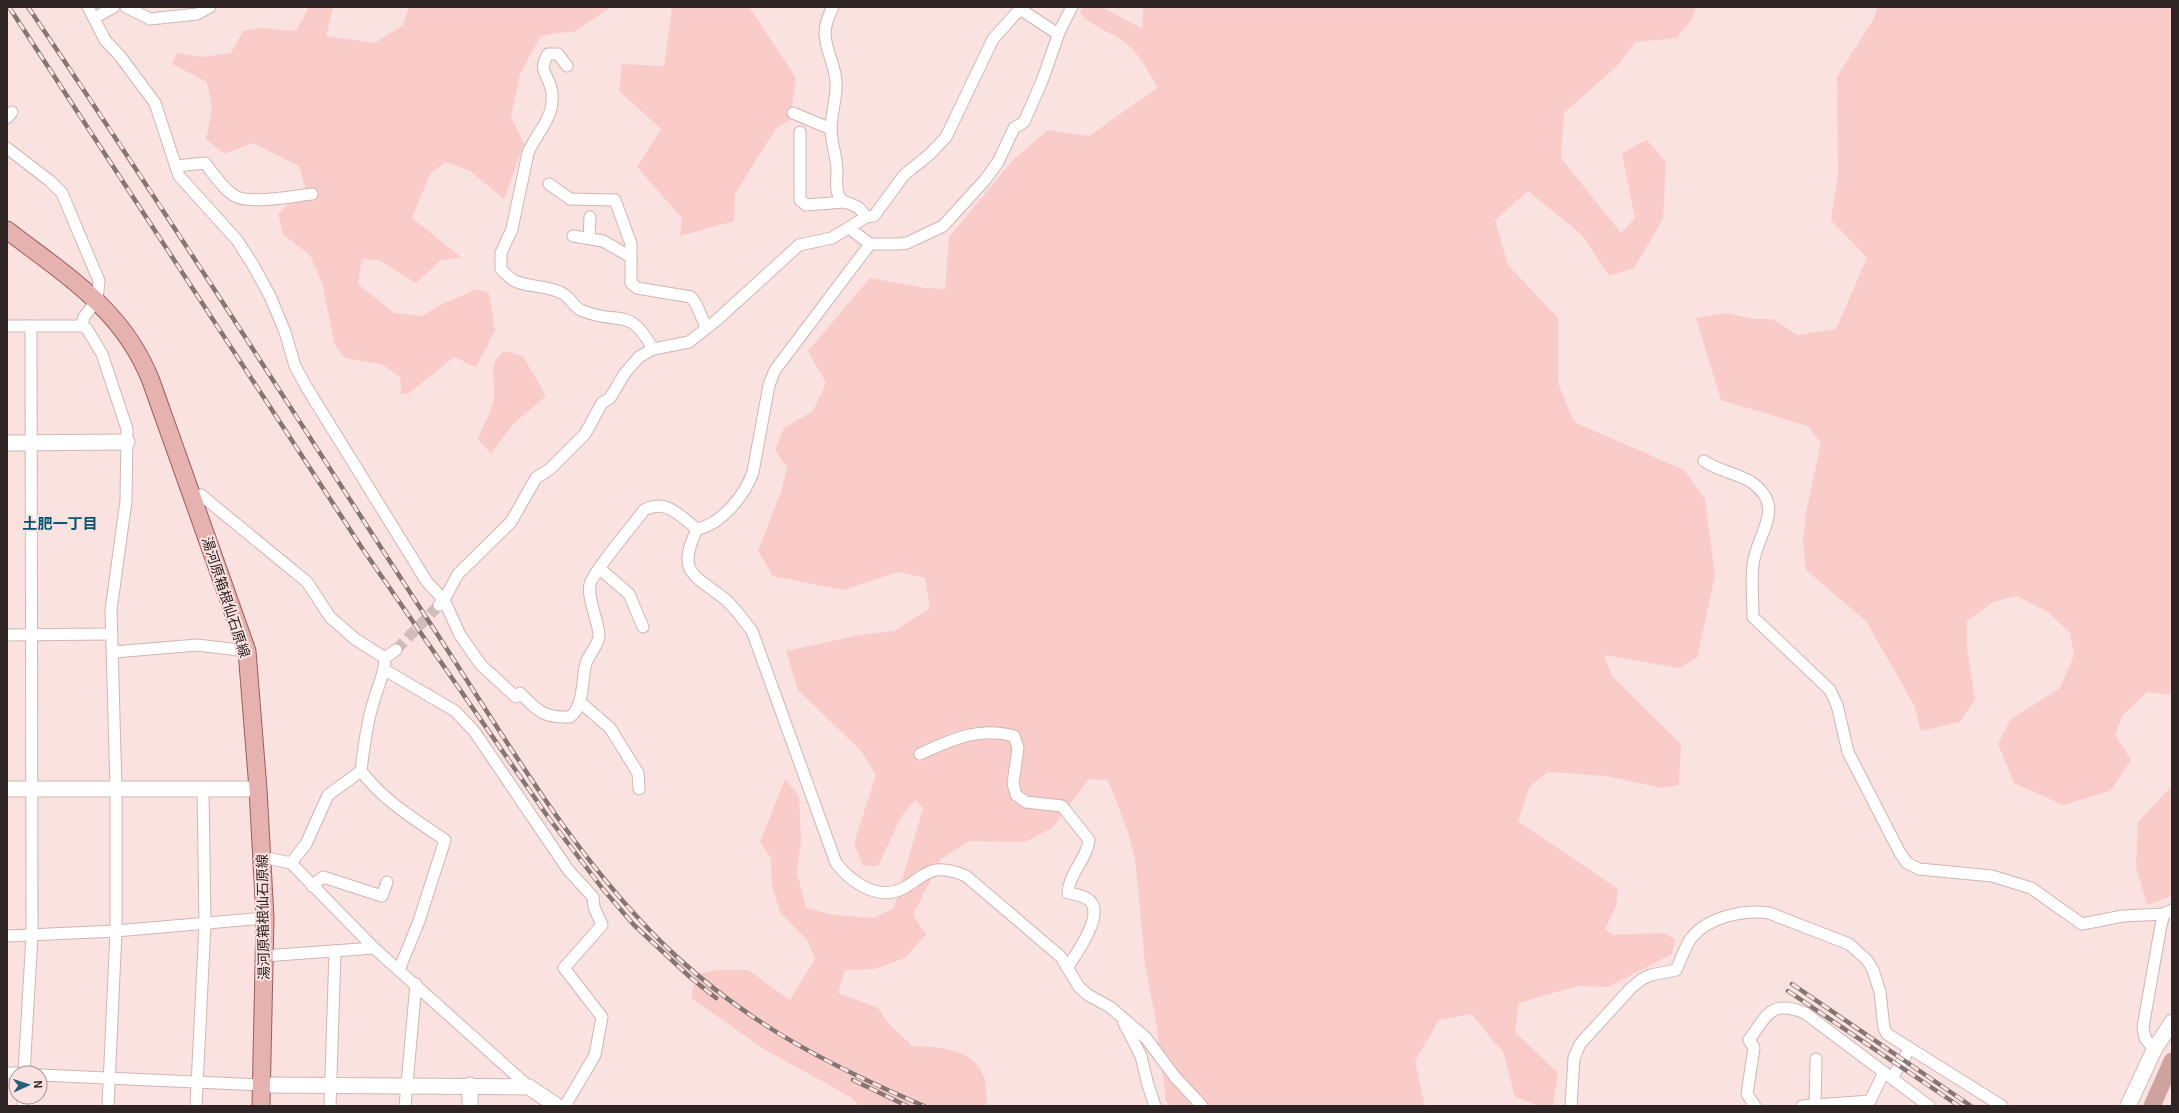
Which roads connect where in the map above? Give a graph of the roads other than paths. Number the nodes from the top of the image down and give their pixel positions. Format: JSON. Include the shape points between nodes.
{"nodes":[{"id":1,"x":88,"y":7,"type":"edge"},
{"id":2,"x":114,"y":7,"type":"edge"},
{"id":3,"x":126,"y":7,"type":"edge"},
{"id":4,"x":210,"y":7,"type":"edge"},
{"id":5,"x":833,"y":7,"type":"edge"},
{"id":6,"x":1072,"y":7,"type":"edge"},
{"id":7,"x":1019,"y":8,"type":"edge"},
{"id":8,"x":94,"y":18,"type":"junction"},
{"id":9,"x":1058,"y":34,"type":"junction"},
{"id":10,"x":566,"y":66,"type":"dead end"},
{"id":11,"x":793,"y":113,"type":"dead end"},
{"id":12,"x":831,"y":129,"type":"junction"},
{"id":13,"x":800,"y":132,"type":"dead end"},
{"id":14,"x":7,"y":148,"type":"edge"},
{"id":15,"x":176,"y":166,"type":"junction"},
{"id":16,"x":549,"y":184,"type":"dead end"},
{"id":17,"x":312,"y":194,"type":"dead end"},
{"id":18,"x":844,"y":202,"type":"junction"},
{"id":19,"x":590,"y":217,"type":"dead end"},
{"id":20,"x":866,"y":217,"type":"junction"},
{"id":21,"x":849,"y":228,"type":"junction"},
{"id":22,"x":7,"y":230,"type":"edge"},
{"id":23,"x":573,"y":236,"type":"dead end"},
{"id":24,"x":589,"y":238,"type":"junction"},
{"id":25,"x":870,"y":244,"type":"junction"},
{"id":26,"x":631,"y":257,"type":"junction"},
{"id":27,"x":97,"y":300,"type":"junction"},
{"id":28,"x":7,"y":326,"type":"edge"},
{"id":29,"x":31,"y":326,"type":"junction"},
{"id":30,"x":82,"y":326,"type":"junction"},
{"id":31,"x":706,"y":327,"type":"junction"},
{"id":32,"x":653,"y":349,"type":"junction"},
{"id":33,"x":127,"y":442,"type":"junction"},
{"id":34,"x":7,"y":443,"type":"edge"},
{"id":35,"x":30,"y":443,"type":"junction"},
{"id":36,"x":1704,"y":461,"type":"dead end"},
{"id":37,"x":201,"y":495,"type":"dead end"},
{"id":38,"x":697,"y":529,"type":"junction"},
{"id":39,"x":600,"y":569,"type":"junction"},
{"id":40,"x":441,"y":602,"type":"junction"},
{"id":41,"x":643,"y":627,"type":"dead end"},
{"id":42,"x":112,"y":634,"type":"junction"},
{"id":43,"x":7,"y":635,"type":"edge"},
{"id":44,"x":31,"y":635,"type":"junction"},
{"id":45,"x":396,"y":650,"type":"tunnel mouth"},
{"id":46,"x":247,"y":651,"type":"junction"},
{"id":47,"x":114,"y":652,"type":"junction"},
{"id":48,"x":385,"y":658,"type":"junction"},
{"id":49,"x":385,"y":670,"type":"junction"},
{"id":50,"x":510,"y":683,"type":"dead end"},
{"id":51,"x":520,"y":693,"type":"junction"},
{"id":52,"x":580,"y":702,"type":"junction"},
{"id":53,"x":920,"y":754,"type":"dead end"},
{"id":54,"x":361,"y":771,"type":"junction"},
{"id":55,"x":7,"y":789,"type":"edge"},
{"id":56,"x":31,"y":789,"type":"junction"},
{"id":57,"x":116,"y":789,"type":"junction"},
{"id":58,"x":203,"y":789,"type":"junction"},
{"id":59,"x":258,"y":789,"type":"junction"},
{"id":60,"x":640,"y":789,"type":"dead end"},
{"id":61,"x":262,"y":857,"type":"junction"},
{"id":62,"x":291,"y":863,"type":"junction"},
{"id":63,"x":387,"y":882,"type":"dead end"},
{"id":64,"x":312,"y":886,"type":"junction"},
{"id":65,"x":2168,"y":912,"type":"edge"},
{"id":66,"x":265,"y":918,"type":"junction"},
{"id":67,"x":205,"y":924,"type":"junction"},
{"id":68,"x":116,"y":931,"type":"junction"},
{"id":69,"x":32,"y":935,"type":"junction"},
{"id":70,"x":7,"y":936,"type":"edge"},
{"id":71,"x":374,"y":948,"type":"junction"},
{"id":72,"x":335,"y":951,"type":"junction"},
{"id":73,"x":264,"y":956,"type":"junction"},
{"id":74,"x":1067,"y":968,"type":"junction"},
{"id":75,"x":399,"y":970,"type":"junction"},
{"id":76,"x":416,"y":984,"type":"junction"},
{"id":77,"x":1121,"y":1017,"type":"junction"},
{"id":78,"x":2172,"y":1022,"type":"edge"},
{"id":79,"x":1910,"y":1048,"type":"junction"},
{"id":80,"x":2154,"y":1050,"type":"junction"},
{"id":81,"x":1816,"y":1059,"type":"dead end"},
{"id":82,"x":24,"y":1065,"type":"edge"},
{"id":83,"x":48,"y":1075,"type":"edge"},
{"id":84,"x":1888,"y":1075,"type":"junction"},
{"id":85,"x":110,"y":1079,"type":"junction"},
{"id":86,"x":197,"y":1083,"type":"junction"},
{"id":87,"x":262,"y":1085,"type":"junction"},
{"id":88,"x":332,"y":1085,"type":"junction"},
{"id":89,"x":407,"y":1085,"type":"junction"},
{"id":90,"x":470,"y":1085,"type":"junction"},
{"id":91,"x":528,"y":1087,"type":"junction"},
{"id":92,"x":1815,"y":1104,"type":"junction"},
{"id":93,"x":108,"y":1106,"type":"edge"},
{"id":94,"x":196,"y":1106,"type":"edge"},
{"id":95,"x":261,"y":1106,"type":"edge"},
{"id":96,"x":330,"y":1106,"type":"edge"},
{"id":97,"x":405,"y":1106,"type":"edge"},
{"id":98,"x":470,"y":1106,"type":"edge"},
{"id":99,"x":557,"y":1106,"type":"edge"},
{"id":100,"x":565,"y":1106,"type":"edge"},
{"id":101,"x":1155,"y":1106,"type":"edge"},
{"id":102,"x":1202,"y":1106,"type":"edge"},
{"id":103,"x":1571,"y":1106,"type":"edge"},
{"id":104,"x":1755,"y":1106,"type":"edge"},
{"id":105,"x":1802,"y":1106,"type":"edge"},
{"id":106,"x":1929,"y":1106,"type":"edge"},
{"id":107,"x":2002,"y":1106,"type":"edge"},
{"id":108,"x":2128,"y":1106,"type":"edge"}],
"edges":[{"from":1,"to":8,"type":"street"},
{"from":2,"to":8,"type":"street"},
{"from":3,"to":4,"type":"street","via":[[150,19],[197,14]]},
{"from":5,"to":12,"type":"street","via":[[826,20],[824,33],[836,81],[837,96]]},
{"from":6,"to":9,"type":"street"},
{"from":7,"to":9,"type":"street"},
{"from":7,"to":20,"type":"street","via":[[993,39],[946,137],[930,154],[904,174],[874,216]]},
{"from":8,"to":15,"type":"street","via":[[105,40],[155,103]]},
{"from":9,"to":25,"type":"street","via":[[1042,81],[1024,122],[1014,128],[998,162],[966,202],[942,226],[907,243]]},
{"from":10,"to":32,"type":"street","via":[[558,54],[548,54],[543,62],[543,72],[552,89],[551,109],[528,153],[512,229],[501,253],[501,269],[514,281],[536,285],[566,296],[580,310],[603,317],[623,318],[635,323],[644,332]]},
{"from":11,"to":12,"type":"street"},
{"from":12,"to":18,"type":"street","via":[[838,169],[837,190],[839,198]]},
{"from":13,"to":18,"type":"street","via":[[800,200],[806,205]]},
{"from":14,"to":27,"type":"street","via":[[62,193],[99,281]]},
{"from":15,"to":17,"type":"street","via":[[205,163],[237,197],[268,200]]},
{"from":15,"to":40,"type":"street","via":[[179,176],[236,240],[253,265],[270,296],[285,332],[295,366],[307,388]]},
{"from":16,"to":26,"type":"street","via":[[570,199],[615,200],[631,244]]},
{"from":18,"to":20,"type":"street","via":[[861,209]]},
{"from":19,"to":24,"type":"street"},
{"from":20,"to":21,"type":"street"},
{"from":21,"to":25,"type":"street"},
{"from":21,"to":31,"type":"street","via":[[832,238],[799,245]]},
{"from":22,"to":27,"type":"main road","name":"湯河原箱根仙石原線"},
{"from":23,"to":24,"type":"street"},
{"from":24,"to":26,"type":"street","via":[[603,241]]},
{"from":25,"to":38,"type":"street","via":[[775,370],[769,385],[754,472],[749,485],[724,514],[706,527]]},
{"from":26,"to":31,"type":"street","via":[[631,283],[637,288],[691,297]]},
{"from":27,"to":30,"type":"street","via":[[84,316]]},
{"from":27,"to":46,"type":"main road","name":"湯河原箱根仙石原線","via":[[123,328],[144,364]]},
{"from":28,"to":29,"type":"street"},
{"from":29,"to":30,"type":"street"},
{"from":29,"to":35,"type":"street"},
{"from":30,"to":33,"type":"street","via":[[87,329],[102,354],[127,429]]},
{"from":31,"to":32,"type":"street","via":[[689,342]]},
{"from":32,"to":40,"type":"street","via":[[639,357],[626,373],[610,398],[602,403],[585,434],[550,469],[536,478],[511,522],[458,574]]},
{"from":33,"to":35,"type":"street"},
{"from":33,"to":42,"type":"street","via":[[126,501],[111,610]]},
{"from":34,"to":35,"type":"street"},
{"from":35,"to":44,"type":"street"},
{"from":36,"to":65,"type":"street","via":[[1751,482],[1762,492],[1768,503],[1770,514],[1753,564],[1753,617],[1830,690],[1837,705],[1848,752],[1907,863],[1919,869],[1992,876],[2031,888],[2082,924],[2123,916]]},
{"from":37,"to":48,"type":"street","via":[[307,582],[330,617],[355,639]]},
{"from":38,"to":39,"type":"street","via":[[666,506],[651,506],[644,510]]},
{"from":38,"to":74,"type":"street","via":[[691,542],[689,566],[693,575],[726,600],[752,631],[836,863],[846,876],[864,887],[880,892],[892,892],[936,870],[961,874],[1061,957]]},
{"from":39,"to":41,"type":"street","via":[[629,594]]},
{"from":39,"to":52,"type":"street","via":[[590,585],[599,638],[586,662]]},
{"from":40,"to":51,"type":"street","via":[[481,665],[516,697]]},
{"from":42,"to":44,"type":"street"},
{"from":42,"to":47,"type":"street"},
{"from":43,"to":44,"type":"street"},
{"from":44,"to":56,"type":"street"},
{"from":45,"to":48,"type":"street"},
{"from":46,"to":47,"type":"street","via":[[197,645]]},
{"from":46,"to":59,"type":"main road","name":"湯河原箱根仙石原線"},
{"from":47,"to":57,"type":"street"},
{"from":48,"to":49,"type":"street"},
{"from":49,"to":54,"type":"street","via":[[366,732]]},
{"from":49,"to":100,"type":"street","via":[[455,711],[474,731],[569,871],[593,897],[594,907],[602,925],[564,968],[602,1017],[595,1055]]},
{"from":50,"to":51,"type":"street"},
{"from":51,"to":52,"type":"street","via":[[539,712],[549,716],[570,717],[576,712]]},
{"from":52,"to":60,"type":"street","via":[[610,728],[638,773]]},
{"from":53,"to":74,"type":"street","via":[[966,734],[1005,733],[1014,736],[1018,748],[1013,783],[1016,795],[1026,802],[1062,806],[1089,840],[1088,850],[1068,885],[1068,893],[1087,898],[1092,903],[1093,921]]},
{"from":54,"to":62,"type":"street","via":[[328,795],[306,844]]},
{"from":54,"to":75,"type":"street","via":[[373,788],[394,807],[445,840],[419,921]]},
{"from":55,"to":56,"type":"street"},
{"from":56,"to":57,"type":"street"},
{"from":56,"to":69,"type":"street"},
{"from":57,"to":58,"type":"street"},
{"from":57,"to":68,"type":"street"},
{"from":58,"to":59,"type":"street"},
{"from":58,"to":67,"type":"street"},
{"from":59,"to":61,"type":"main road","name":"湯河原箱根仙石原線"},
{"from":61,"to":62,"type":"street"},
{"from":61,"to":66,"type":"main road","name":"湯河原箱根仙石原線"},
{"from":62,"to":64,"type":"street"},
{"from":63,"to":64,"type":"street","via":[[382,896],[323,877]]},
{"from":64,"to":71,"type":"street"},
{"from":65,"to":80,"type":"street","via":[[2143,1027],[2145,1038]]},
{"from":66,"to":67,"type":"street"},
{"from":66,"to":73,"type":"main road","name":"湯河原箱根仙石原線"},
{"from":67,"to":68,"type":"street"},
{"from":67,"to":86,"type":"street"},
{"from":68,"to":69,"type":"street"},
{"from":68,"to":85,"type":"street"},
{"from":69,"to":70,"type":"street"},
{"from":69,"to":82,"type":"street"},
{"from":71,"to":72,"type":"street"},
{"from":71,"to":75,"type":"street"},
{"from":72,"to":73,"type":"street"},
{"from":72,"to":88,"type":"street"},
{"from":73,"to":87,"type":"main road","name":"湯河原箱根仙石原線"},
{"from":74,"to":77,"type":"street","via":[[1079,987]]},
{"from":75,"to":76,"type":"street"},
{"from":76,"to":89,"type":"street"},
{"from":76,"to":91,"type":"street"},
{"from":77,"to":101,"type":"street","via":[[1141,1056]]},
{"from":77,"to":102,"type":"street","via":[[1146,1038],[1175,1077]]},
{"from":78,"to":80,"type":"street"},
{"from":79,"to":84,"type":"street"},
{"from":79,"to":103,"type":"street","via":[[1887,1034],[1877,980],[1867,960],[1857,950],[1849,944],[1769,913],[1757,911],[1722,917],[1702,928],[1692,938],[1676,970],[1651,975],[1631,988],[1580,1044],[1574,1058]]},
{"from":79,"to":107,"type":"street"},
{"from":80,"to":108,"type":"street"},
{"from":81,"to":92,"type":"street"},
{"from":83,"to":85,"type":"street"},
{"from":84,"to":92,"type":"street","via":[[1870,1101]]},
{"from":84,"to":104,"type":"street","via":[[1805,1013],[1782,1007],[1770,1011],[1749,1040],[1754,1048],[1747,1094]]},
{"from":84,"to":106,"type":"street"},
{"from":85,"to":86,"type":"street"},
{"from":85,"to":93,"type":"street"},
{"from":86,"to":87,"type":"street"},
{"from":86,"to":94,"type":"street"},
{"from":87,"to":88,"type":"street"},
{"from":87,"to":95,"type":"main road","name":"湯河原箱根仙石原線"},
{"from":88,"to":89,"type":"street"},
{"from":88,"to":96,"type":"street"},
{"from":89,"to":90,"type":"street"},
{"from":89,"to":97,"type":"street"},
{"from":90,"to":91,"type":"street"},
{"from":90,"to":98,"type":"street"},
{"from":91,"to":99,"type":"street"},
{"from":92,"to":105,"type":"street"}]}
